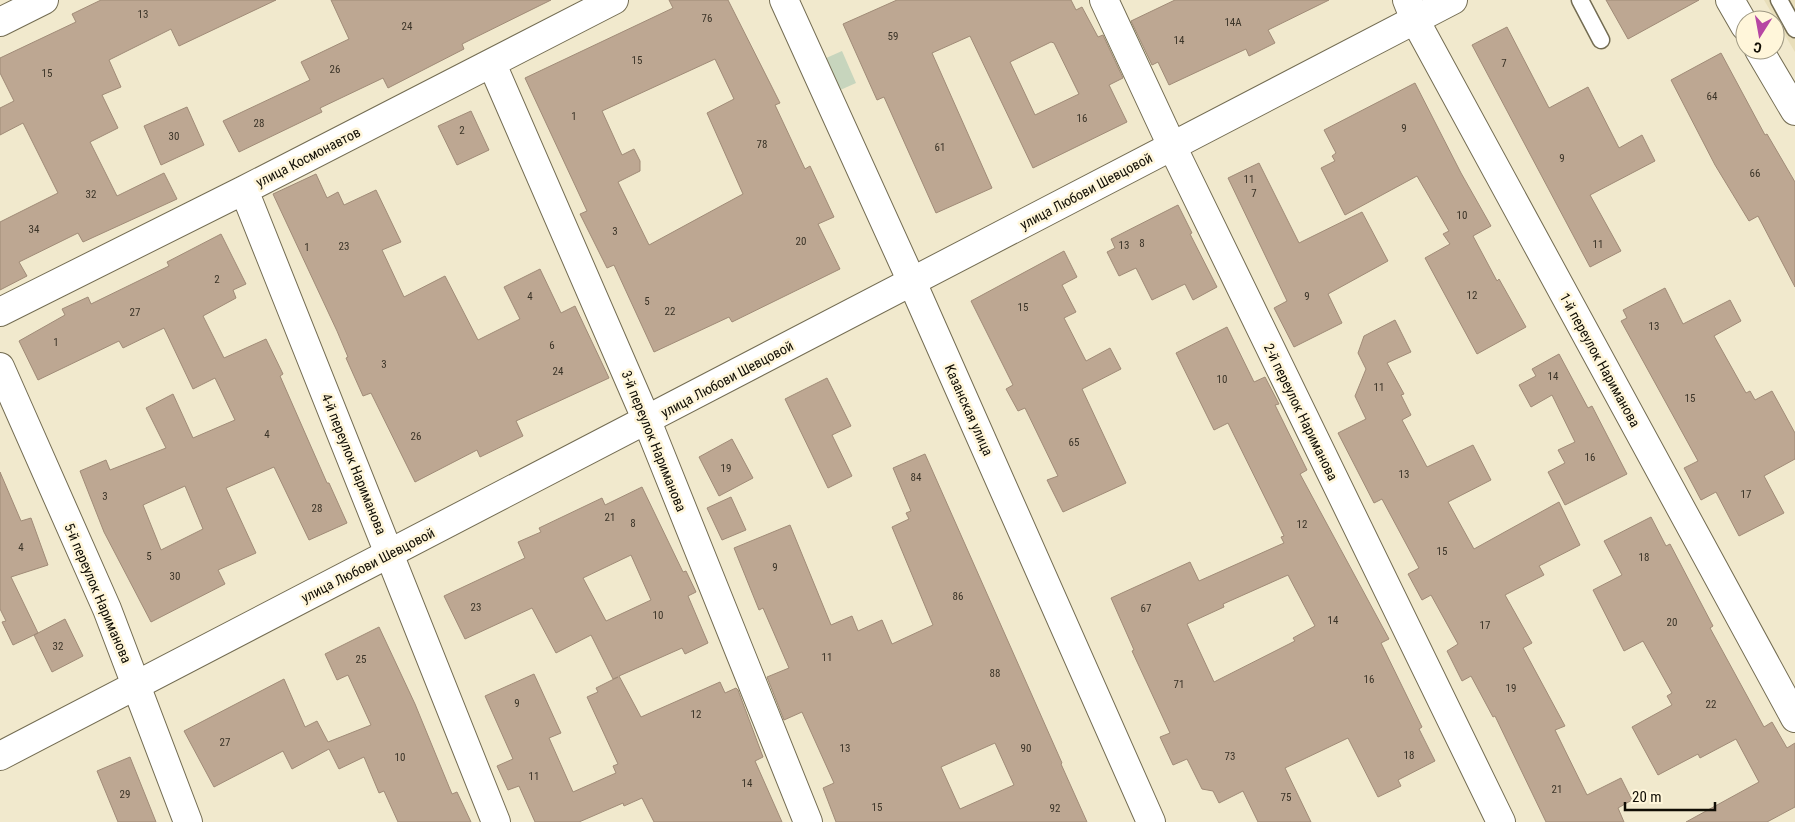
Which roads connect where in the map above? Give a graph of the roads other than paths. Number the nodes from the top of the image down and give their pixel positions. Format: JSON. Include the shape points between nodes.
{"nodes":[{"id":1,"x":44,"y":0,"type":"edge"},
{"id":2,"x":614,"y":0,"type":"edge"},
{"id":3,"x":784,"y":0,"type":"edge"},
{"id":4,"x":1104,"y":0,"type":"edge"},
{"id":5,"x":1454,"y":0,"type":"edge"},
{"id":6,"x":1580,"y":0,"type":"edge"},
{"id":7,"x":1779,"y":0,"type":"edge"},
{"id":8,"x":1411,"y":10,"type":"edge"},
{"id":9,"x":1793,"y":20,"type":"edge"},
{"id":10,"x":0,"y":22,"type":"edge"},
{"id":11,"x":1601,"y":40,"type":"dead end"},
{"id":12,"x":1768,"y":60,"type":"edge"},
{"id":13,"x":492,"y":64,"type":"junction"},
{"id":14,"x":1788,"y":83,"type":"edge"},
{"id":15,"x":1795,"y":111,"type":"edge"},
{"id":16,"x":1172,"y":146,"type":"junction"},
{"id":17,"x":244,"y":190,"type":"junction"},
{"id":18,"x":912,"y":282,"type":"junction"},
{"id":19,"x":0,"y":312,"type":"edge"},
{"id":20,"x":0,"y":368,"type":"edge"},
{"id":21,"x":647,"y":421,"type":"junction"},
{"id":22,"x":390,"y":554,"type":"junction"},
{"id":23,"x":137,"y":686,"type":"junction"},
{"id":24,"x":1795,"y":718,"type":"edge"},
{"id":25,"x":0,"y":756,"type":"edge"},
{"id":26,"x":188,"y":822,"type":"edge"},
{"id":27,"x":496,"y":822,"type":"edge"},
{"id":28,"x":808,"y":822,"type":"edge"},
{"id":29,"x":1151,"y":822,"type":"edge"},
{"id":30,"x":1501,"y":822,"type":"edge"}],
"edges":[{"from":1,"to":10,"type":"street"},
{"from":2,"to":13,"type":"street","name":"улица Космонавтов"},
{"from":3,"to":18,"type":"street","name":"Казанская улица"},
{"from":4,"to":16,"type":"street","name":"2-й переулок Нариманова"},
{"from":5,"to":8,"type":"street","name":"улица Любови Шевцовой"},
{"from":6,"to":11,"type":"lane"},
{"from":7,"to":9,"type":"lane"},
{"from":8,"to":16,"type":"street","name":"улица Любови Шевцовой"},
{"from":8,"to":24,"type":"street","name":"1-й переулок Нариманова"},
{"from":12,"to":14,"type":"street"},
{"from":13,"to":17,"type":"street","name":"улица Космонавтов"},
{"from":13,"to":21,"type":"street","name":"3-й переулок Нариманова"},
{"from":14,"to":15,"type":"street"},
{"from":16,"to":18,"type":"street","name":"улица Любови Шевцовой"},
{"from":16,"to":30,"type":"street","name":"2-й переулок Нариманова"},
{"from":17,"to":19,"type":"street","name":"улица Космонавтов"},
{"from":17,"to":22,"type":"street","name":"4-й переулок Нариманова"},
{"from":18,"to":21,"type":"street","name":"улица Любови Шевцовой"},
{"from":18,"to":29,"type":"street","name":"Казанская улица"},
{"from":20,"to":23,"type":"street","name":"5-й переулок Нариманова","via":[[107,609]]},
{"from":21,"to":22,"type":"street","name":"улица Любови Шевцовой"},
{"from":21,"to":28,"type":"street","name":"3-й переулок Нариманова"},
{"from":22,"to":23,"type":"street","name":"улица Любови Шевцовой"},
{"from":22,"to":27,"type":"street","name":"4-й переулок Нариманова"},
{"from":23,"to":25,"type":"street","name":"улица Любови Шевцовой"},
{"from":23,"to":26,"type":"street","name":"5-й переулок Нариманова"}]}
